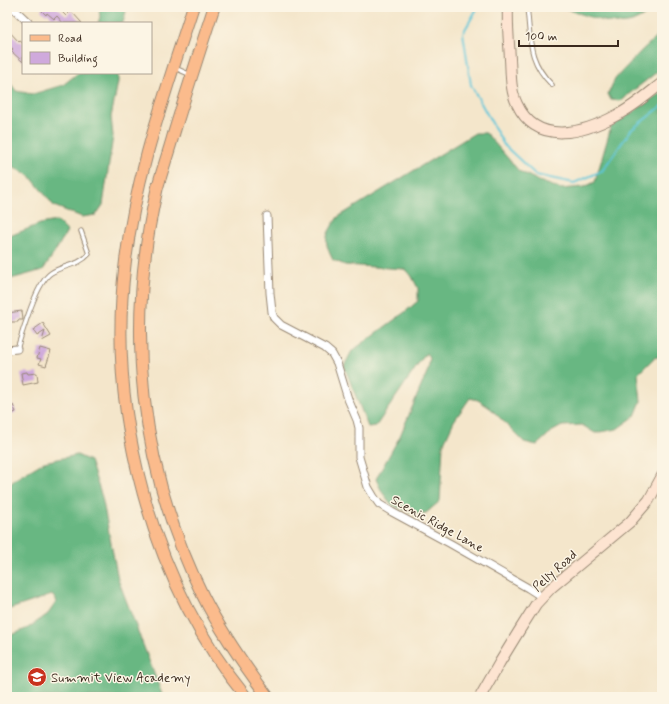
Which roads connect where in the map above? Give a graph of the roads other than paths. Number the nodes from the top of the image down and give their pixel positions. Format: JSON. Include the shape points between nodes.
{"nodes":[{"id":1,"x":12,"y":7,"type":"edge"},
{"id":2,"x":193,"y":7,"type":"edge"},
{"id":3,"x":214,"y":7,"type":"edge"},
{"id":4,"x":508,"y":7,"type":"edge"},
{"id":5,"x":527,"y":7,"type":"edge"},
{"id":6,"x":28,"y":22,"type":"edge"},
{"id":7,"x":174,"y":67,"type":"junction"},
{"id":8,"x":192,"y":76,"type":"junction"},
{"id":9,"x":662,"y":83,"type":"edge"},
{"id":10,"x":552,"y":85,"type":"dead end"},
{"id":11,"x":267,"y":216,"type":"dead end"},
{"id":12,"x":81,"y":231,"type":"dead end"},
{"id":13,"x":17,"y":349,"type":"joint"},
{"id":14,"x":7,"y":350,"type":"edge"},
{"id":15,"x":662,"y":476,"type":"edge"},
{"id":16,"x":542,"y":597,"type":"junction"},
{"id":17,"x":246,"y":697,"type":"edge"},
{"id":18,"x":268,"y":697,"type":"edge"},
{"id":19,"x":480,"y":697,"type":"edge"}],
"edges":[{"from":1,"to":6,"type":"street"},
{"from":2,"to":7,"type":"main road"},
{"from":3,"to":8,"type":"main road"},
{"from":4,"to":9,"type":"street","via":[[508,44],[514,97],[524,116],[536,126],[564,133],[592,127],[618,115]]},
{"from":5,"to":10,"type":"lane","via":[[530,44],[541,73]]},
{"from":7,"to":8,"type":"lane"},
{"from":7,"to":17,"type":"main road","via":[[143,168],[125,264],[121,297],[125,397],[137,468],[161,550],[206,640],[222,667]]},
{"from":8,"to":18,"type":"main road","via":[[158,188],[143,268],[140,330],[143,389],[158,472],[174,529],[190,570],[220,627]]},
{"from":11,"to":16,"type":"street","name":"Scenic Ridge Lane","via":[[270,293],[274,318],[281,325],[332,354],[357,420],[359,457],[368,487],[379,504]]},
{"from":12,"to":13,"type":"lane","via":[[89,254],[79,263],[47,276],[40,286]]},
{"from":13,"to":14,"type":"street"},
{"from":15,"to":16,"type":"street","name":"Pelly Road","via":[[649,500],[630,522]]},
{"from":16,"to":19,"type":"street","name":"Pelly Road"}]}
